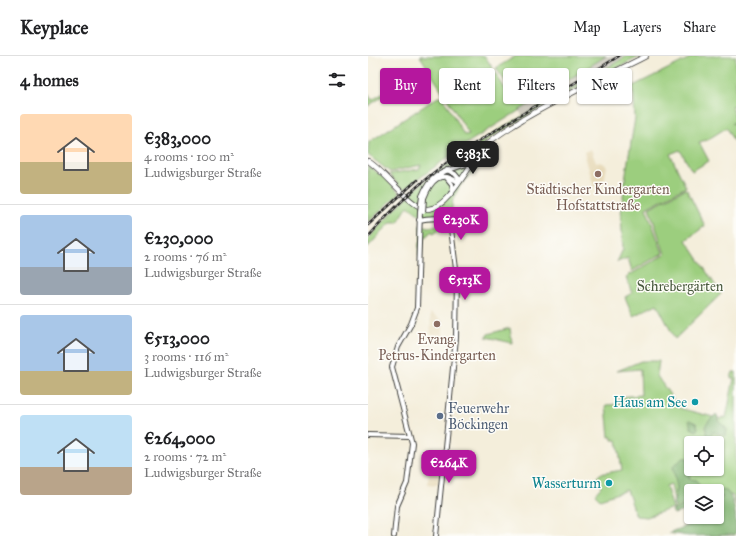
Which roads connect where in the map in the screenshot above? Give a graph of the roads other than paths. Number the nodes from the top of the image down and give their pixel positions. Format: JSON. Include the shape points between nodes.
{"nodes":[{"id":1,"x":646,"y":56,"type":"edge"},
{"id":2,"x":368,"y":161,"type":"edge"},
{"id":3,"x":472,"y":162,"type":"junction"},
{"id":4,"x":446,"y":170,"type":"junction"},
{"id":5,"x":445,"y":176,"type":"junction"},
{"id":6,"x":459,"y":181,"type":"junction"},
{"id":7,"x":453,"y":190,"type":"junction"},
{"id":8,"x":423,"y":197,"type":"junction"},
{"id":9,"x":421,"y":212,"type":"junction"},
{"id":10,"x":432,"y":219,"type":"junction"},
{"id":11,"x":419,"y":220,"type":"junction"},
{"id":12,"x":368,"y":434,"type":"edge"},
{"id":13,"x":410,"y":436,"type":"junction"},
{"id":14,"x":394,"y":536,"type":"edge"},
{"id":15,"x":436,"y":536,"type":"edge"}],
"edges":[{"from":1,"to":3,"type":"main road","via":[[549,105],[503,132],[490,141]]},
{"from":2,"to":7,"type":"main road","via":[[416,205],[425,209],[436,208]]},
{"from":3,"to":4,"type":"street"},
{"from":3,"to":6,"type":"main road"},
{"from":4,"to":6,"type":"street","via":[[455,174]]},
{"from":4,"to":8,"type":"street","via":[[431,180]]},
{"from":5,"to":6,"type":"street"},
{"from":5,"to":7,"type":"street","via":[[452,184]]},
{"from":5,"to":8,"type":"street","via":[[433,181]]},
{"from":6,"to":7,"type":"main road"},
{"from":8,"to":9,"type":"street","bridge":true},
{"from":9,"to":10,"type":"street"},
{"from":9,"to":11,"type":"street"},
{"from":10,"to":11,"type":"street"},
{"from":10,"to":15,"type":"street","via":[[450,221],[457,277],[455,348]]},
{"from":11,"to":13,"type":"street","via":[[417,308],[396,350],[392,370]]},
{"from":12,"to":13,"type":"street"},
{"from":13,"to":14,"type":"street","via":[[410,468],[406,488],[397,506]]}]}
